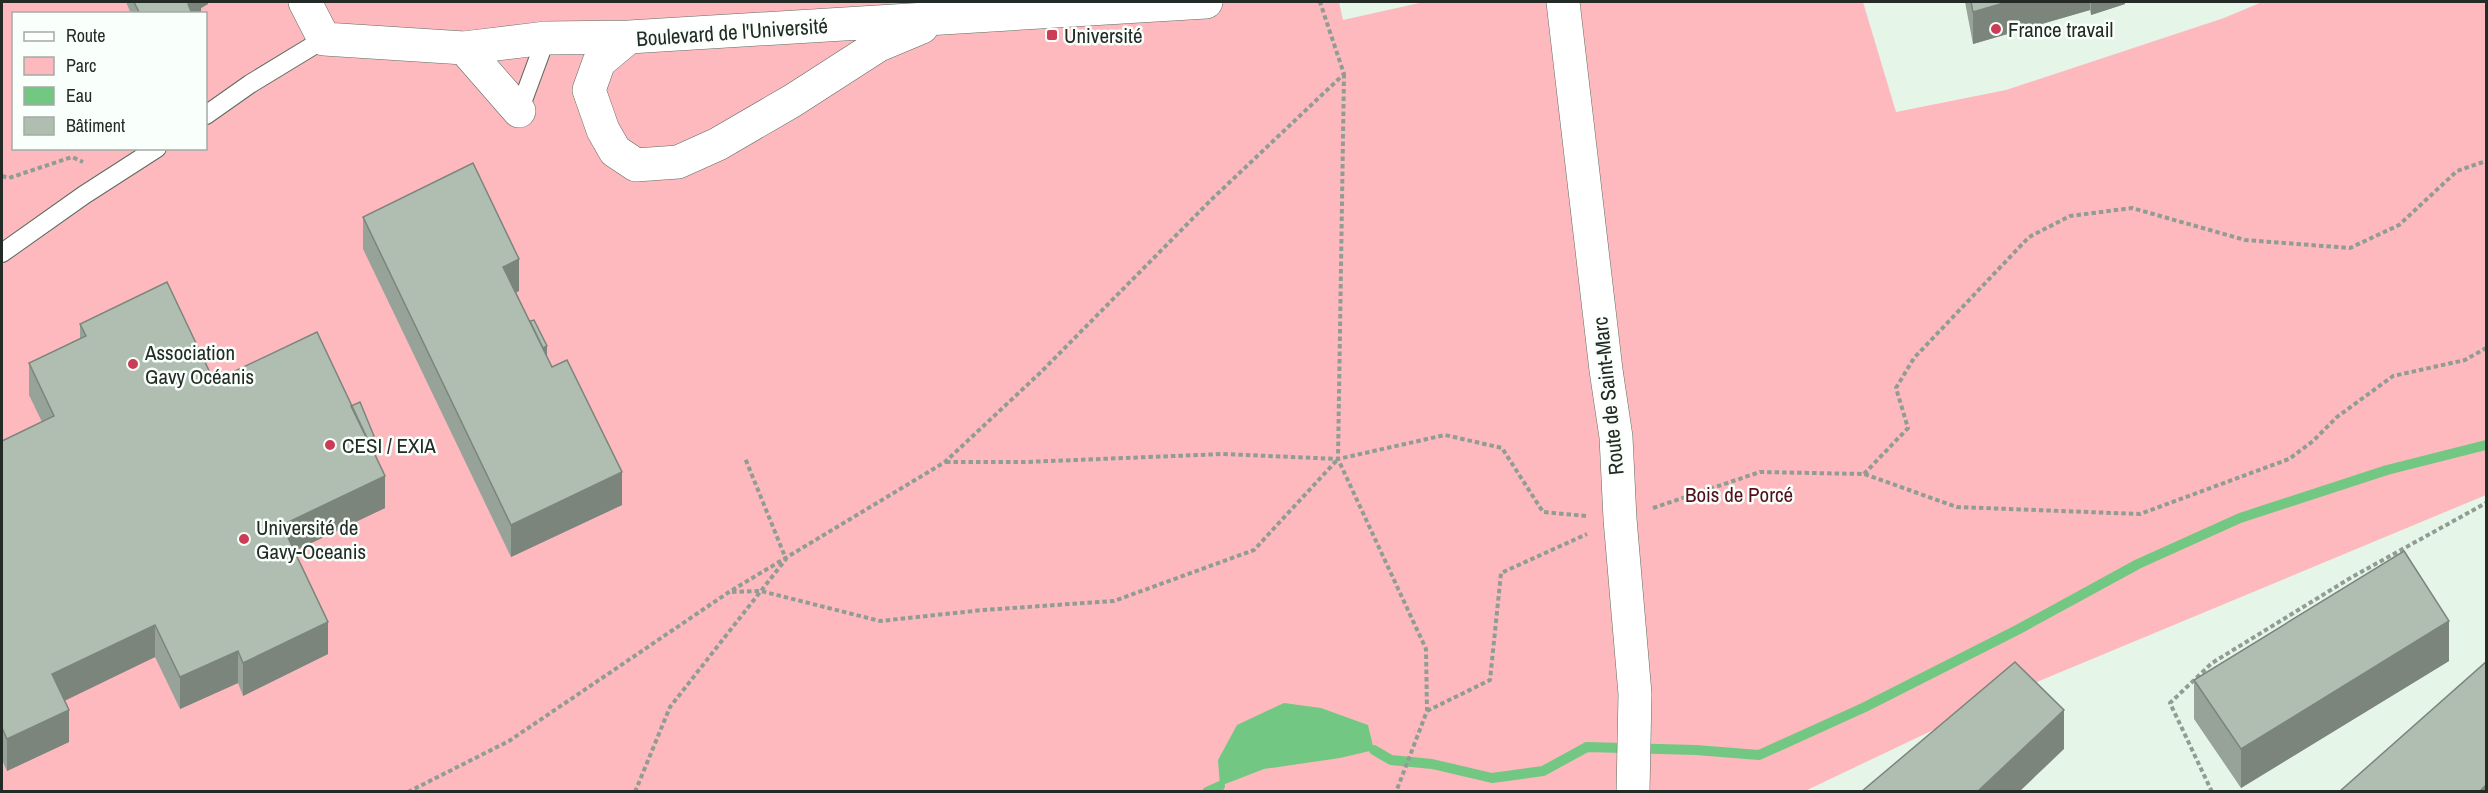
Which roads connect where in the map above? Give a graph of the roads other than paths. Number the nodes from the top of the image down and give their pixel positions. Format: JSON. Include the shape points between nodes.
{"nodes":[{"id":1,"x":305,"y":2,"type":"edge"},
{"id":2,"x":1206,"y":2,"type":"edge"},
{"id":3,"x":1563,"y":2,"type":"edge"},
{"id":4,"x":945,"y":17,"type":"junction"},
{"id":5,"x":629,"y":37,"type":"junction"},
{"id":6,"x":546,"y":38,"type":"junction"},
{"id":7,"x":324,"y":39,"type":"junction"},
{"id":8,"x":464,"y":48,"type":"junction"},
{"id":9,"x":519,"y":111,"type":"joint"},
{"id":10,"x":207,"y":114,"type":"edge"},
{"id":11,"x":154,"y":150,"type":"edge"},
{"id":12,"x":2,"y":253,"type":"edge"},
{"id":13,"x":1633,"y":792,"type":"edge"}],
"edges":[{"from":1,"to":7,"type":"street"},
{"from":2,"to":4,"type":"street","name":"Boulevard de l'Université"},
{"from":3,"to":13,"type":"street","name":"Route de Saint-Marc","via":[[1616,437],[1635,705]]},
{"from":4,"to":5,"type":"street","name":"Boulevard de l'Université"},
{"from":4,"to":5,"type":"street","name":"Boulevard de l'Université","via":[[879,45],[718,144],[668,163],[636,165],[615,151],[589,90],[600,62]]},
{"from":5,"to":6,"type":"street"},
{"from":6,"to":8,"type":"street"},
{"from":6,"to":9,"type":"lane"},
{"from":7,"to":8,"type":"street"},
{"from":7,"to":10,"type":"lane"},
{"from":8,"to":9,"type":"street"},
{"from":11,"to":12,"type":"lane"}]}
